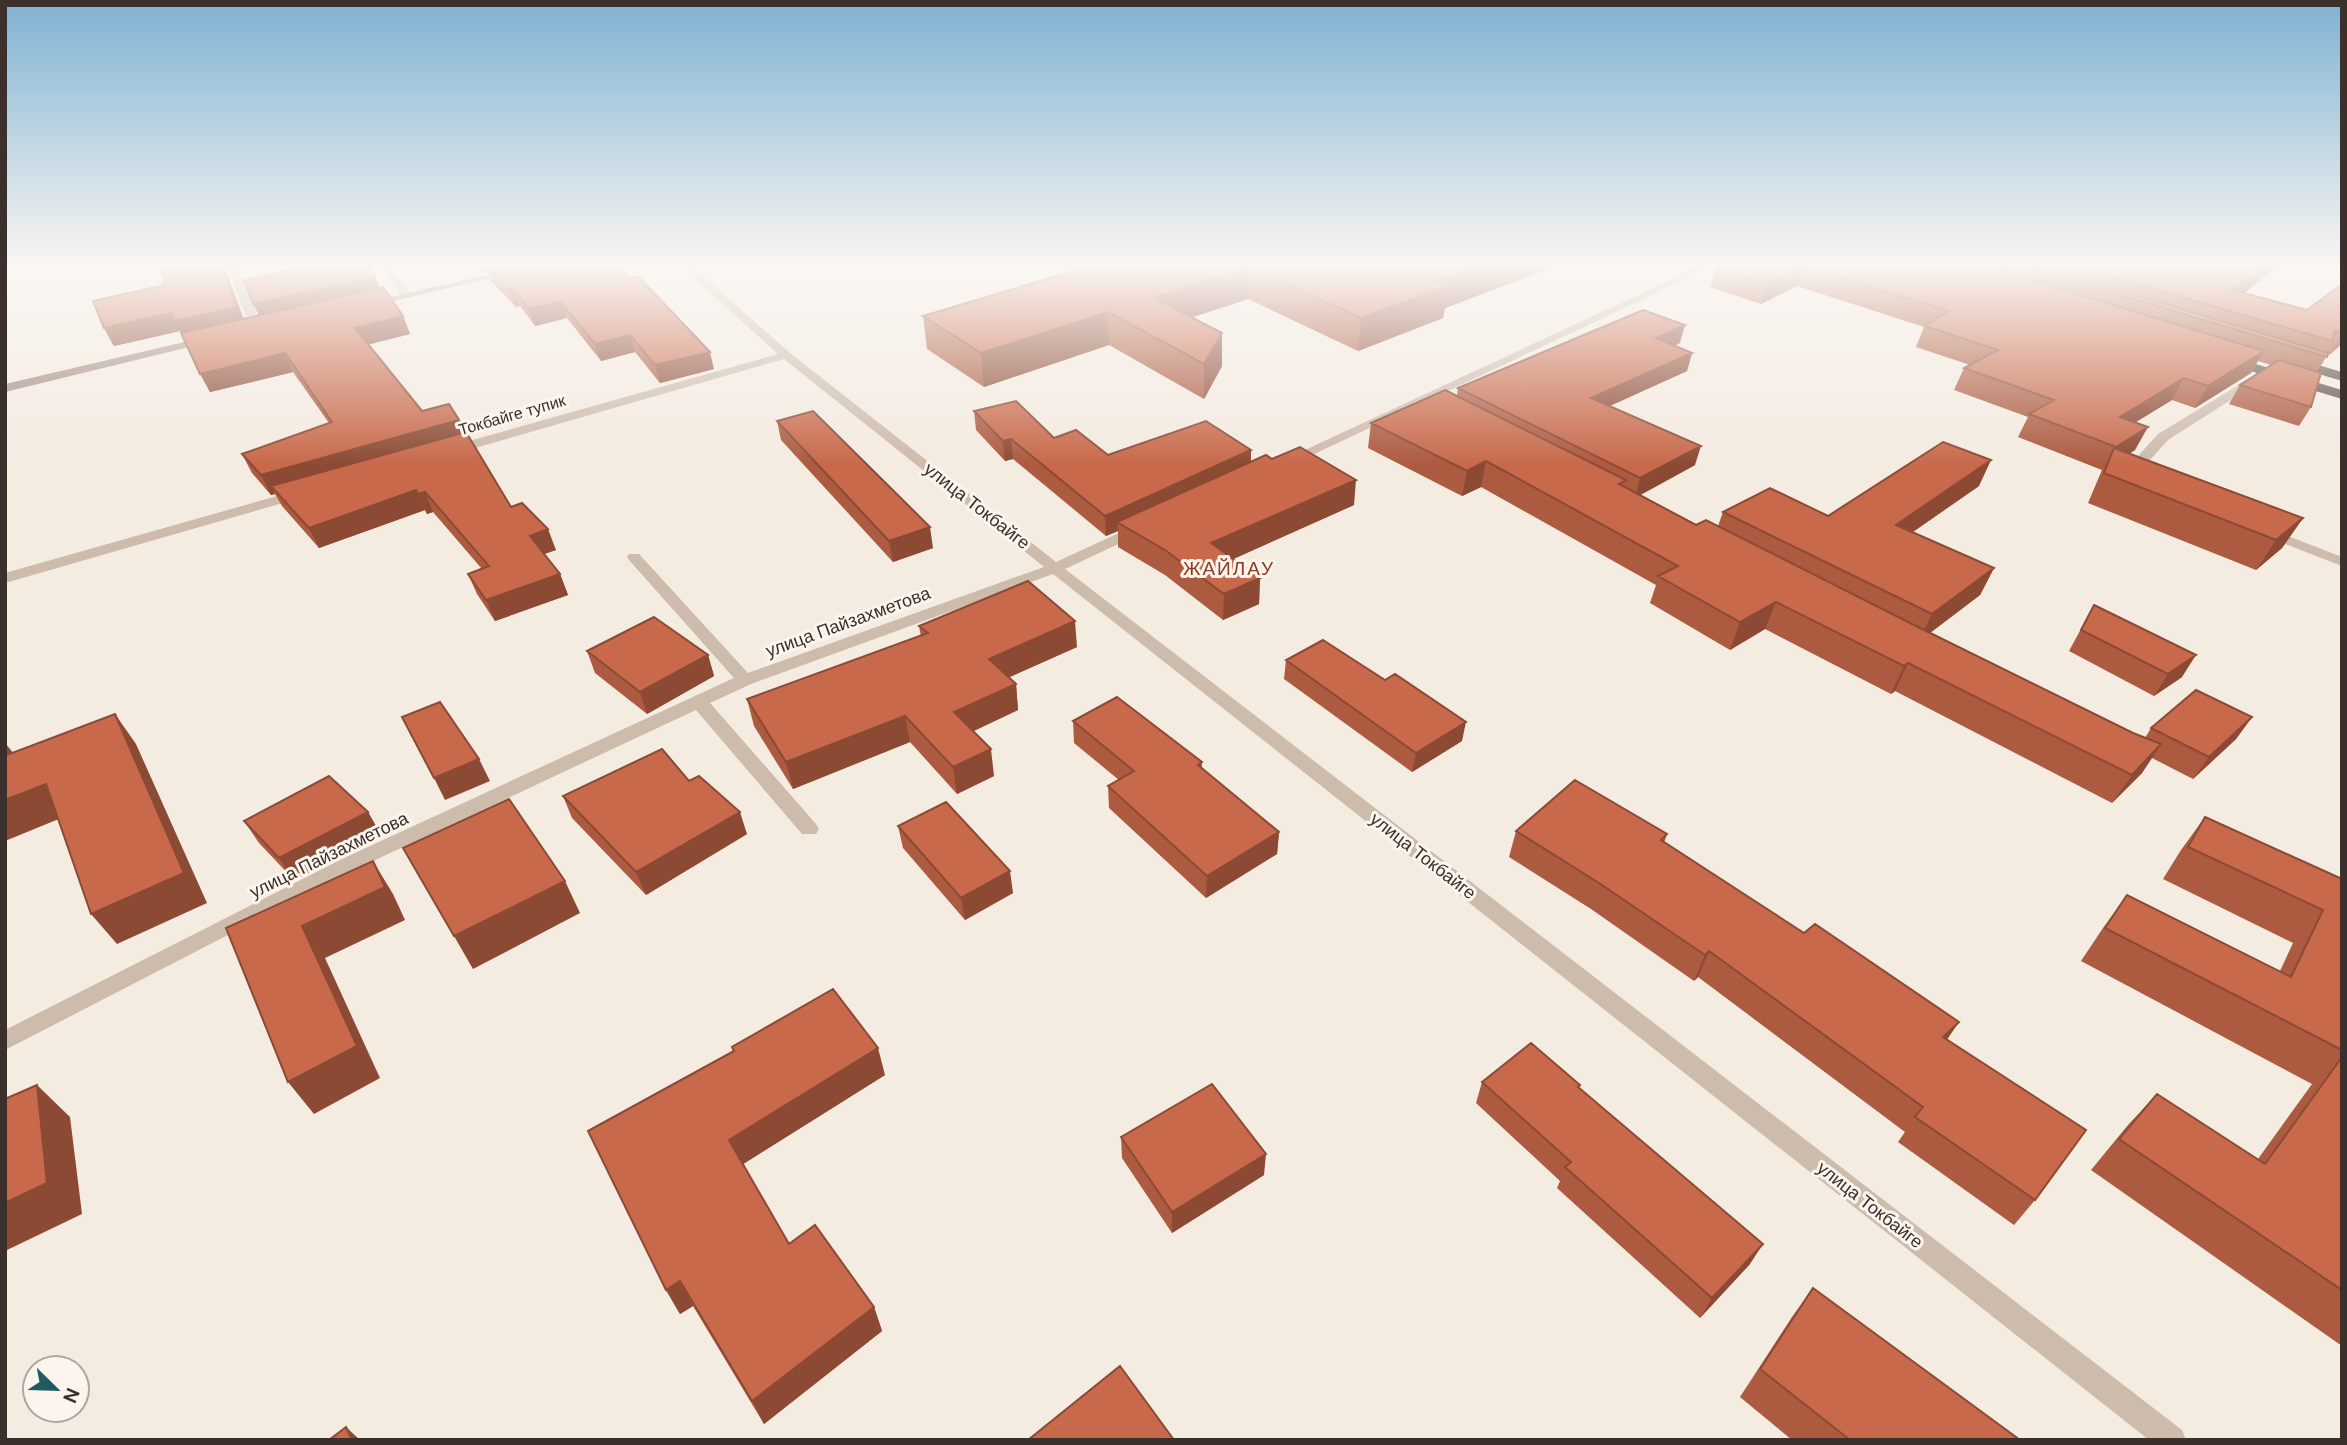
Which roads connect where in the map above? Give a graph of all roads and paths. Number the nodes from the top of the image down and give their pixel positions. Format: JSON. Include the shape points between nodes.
{"nodes":[{"id":1,"x":758,"y":330,"type":"edge"},
{"id":2,"x":1576,"y":330,"type":"edge"},
{"id":3,"x":217,"y":337,"type":"edge"},
{"id":4,"x":786,"y":355,"type":"junction"},
{"id":5,"x":2216,"y":356,"type":"edge"},
{"id":6,"x":2275,"y":356,"type":"edge"},
{"id":7,"x":2267,"y":372,"type":"junction"},
{"id":8,"x":2342,"y":377,"type":"edge"},
{"id":9,"x":6,"y":385,"type":"edge"},
{"id":10,"x":2342,"y":395,"type":"edge"},
{"id":11,"x":442,"y":453,"type":"edge"},
{"id":12,"x":1276,"y":466,"type":"edge"},
{"id":13,"x":2147,"y":485,"type":"edge"},
{"id":14,"x":310,"y":491,"type":"edge"},
{"id":15,"x":1153,"y":523,"type":"edge"},
{"id":16,"x":2251,"y":526,"type":"edge"},
{"id":17,"x":634,"y":558,"type":"dead end"},
{"id":18,"x":2342,"y":562,"type":"edge"},
{"id":19,"x":1055,"y":568,"type":"junction"},
{"id":20,"x":5,"y":578,"type":"edge"},
{"id":21,"x":746,"y":680,"type":"junction"},
{"id":22,"x":699,"y":702,"type":"junction"},
{"id":23,"x":808,"y":828,"type":"dead end"},
{"id":24,"x":5,"y":1041,"type":"edge"},
{"id":25,"x":2172,"y":1440,"type":"edge"}],
"edges":[{"from":1,"to":4,"type":"street","name":"улица Токбайге"},
{"from":2,"to":12,"type":"street","via":[[1430,401]]},
{"from":3,"to":9,"type":"main road"},
{"from":4,"to":11,"type":"street","name":"Токбайге тупик"},
{"from":4,"to":19,"type":"street","name":"улица Токбайге"},
{"from":5,"to":7,"type":"highway"},
{"from":6,"to":8,"type":"highway"},
{"from":7,"to":10,"type":"highway"},
{"from":7,"to":13,"type":"street","via":[[2163,437],[2132,471]]},
{"from":14,"to":20,"type":"street"},
{"from":15,"to":19,"type":"street","name":"улица Пайзахметова"},
{"from":16,"to":18,"type":"street"},
{"from":17,"to":21,"type":"street"},
{"from":19,"to":21,"type":"street","name":"улица Пайзахметова"},
{"from":19,"to":25,"type":"street","name":"улица Токбайге"},
{"from":21,"to":22,"type":"street","name":"улица Пайзахметова"},
{"from":22,"to":23,"type":"street"},
{"from":22,"to":24,"type":"street","name":"улица Пайзахметова","via":[[351,863]]}]}
